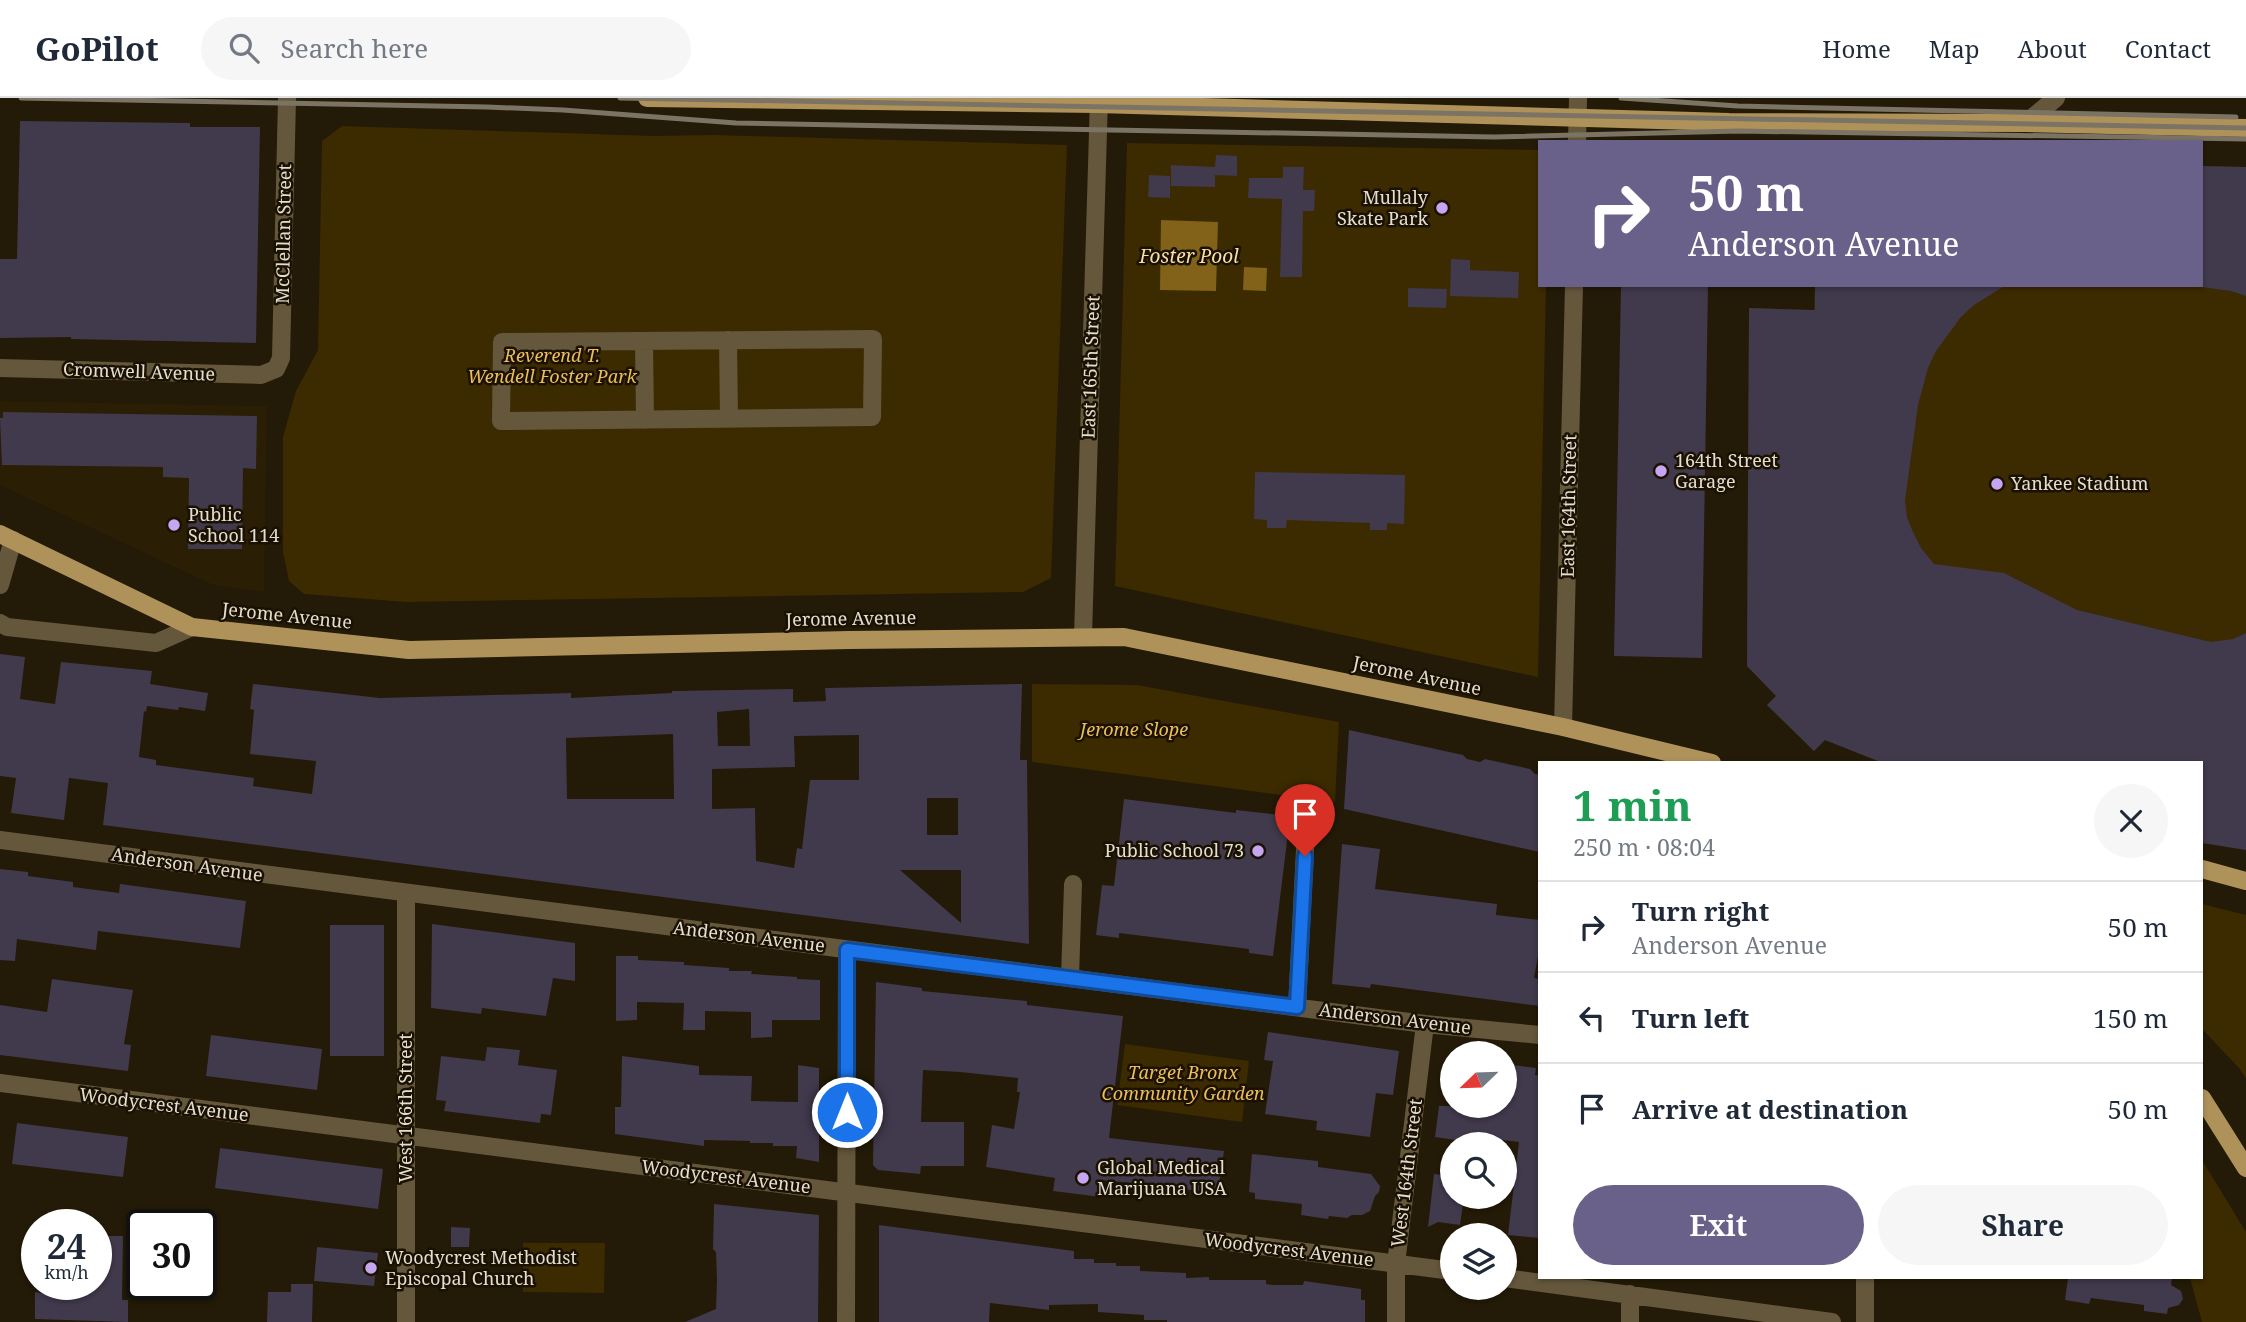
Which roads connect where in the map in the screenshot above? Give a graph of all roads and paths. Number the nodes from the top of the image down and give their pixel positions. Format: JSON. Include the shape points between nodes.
{"nodes":[{"id":1,"x":287,"y":98,"type":"edge"},
{"id":2,"x":647,"y":98,"type":"edge"},
{"id":3,"x":1578,"y":98,"type":"edge"},
{"id":4,"x":2056,"y":98,"type":"edge"},
{"id":5,"x":1099,"y":101,"type":"edge"},
{"id":6,"x":1577,"y":117,"type":"junction"},
{"id":7,"x":2026,"y":123,"type":"junction"},
{"id":8,"x":2246,"y":128,"type":"edge"},
{"id":9,"x":1577,"y":140,"type":"edge"},
{"id":10,"x":1574,"y":287,"type":"edge"},
{"id":11,"x":728,"y":340,"type":"junction"},
{"id":12,"x":644,"y":341,"type":"junction"},
{"id":13,"x":0,"y":368,"type":"edge"},
{"id":14,"x":276,"y":369,"type":"joint"},
{"id":15,"x":729,"y":418,"type":"junction"},
{"id":16,"x":645,"y":420,"type":"junction"},
{"id":17,"x":7,"y":537,"type":"edge"},
{"id":18,"x":0,"y":585,"type":"edge"},
{"id":19,"x":0,"y":623,"type":"edge"},
{"id":20,"x":192,"y":627,"type":"junction"},
{"id":21,"x":1083,"y":636,"type":"junction"},
{"id":22,"x":1563,"y":727,"type":"junction"},
{"id":23,"x":1704,"y":761,"type":"edge"},
{"id":24,"x":1306,"y":830,"type":"dead end"},
{"id":25,"x":0,"y":840,"type":"edge"},
{"id":26,"x":2203,"y":869,"type":"edge"},
{"id":27,"x":2246,"y":881,"type":"edge"},
{"id":28,"x":1073,"y":884,"type":"dead end"},
{"id":29,"x":406,"y":894,"type":"junction"},
{"id":30,"x":847,"y":950,"type":"junction"},
{"id":31,"x":1070,"y":978,"type":"junction"},
{"id":32,"x":1297,"y":1007,"type":"junction"},
{"id":33,"x":1426,"y":1024,"type":"junction"},
{"id":34,"x":1538,"y":1035,"type":"edge"},
{"id":35,"x":0,"y":1083,"type":"edge"},
{"id":36,"x":2203,"y":1102,"type":"edge"},
{"id":37,"x":407,"y":1136,"type":"junction"},
{"id":38,"x":2246,"y":1168,"type":"edge"},
{"id":39,"x":847,"y":1193,"type":"junction"},
{"id":40,"x":1396,"y":1264,"type":"junction"},
{"id":41,"x":1440,"y":1270,"type":"edge"},
{"id":42,"x":1865,"y":1279,"type":"edge"},
{"id":43,"x":1517,"y":1280,"type":"edge"},
{"id":44,"x":1630,"y":1294,"type":"junction"},
{"id":45,"x":406,"y":1322,"type":"edge"},
{"id":46,"x":846,"y":1322,"type":"edge"},
{"id":47,"x":1396,"y":1322,"type":"edge"},
{"id":48,"x":1630,"y":1322,"type":"edge"},
{"id":49,"x":1832,"y":1322,"type":"edge"},
{"id":50,"x":1865,"y":1322,"type":"edge"}],
"edges":[{"from":1,"to":14,"type":"street","name":"McClellan Street","via":[[281,358]]},
{"from":2,"to":5,"type":"main road"},
{"from":3,"to":6,"type":"street"},
{"from":4,"to":7,"type":"street"},
{"from":5,"to":6,"type":"main road"},
{"from":5,"to":21,"type":"street","name":"East 165th Street"},
{"from":6,"to":7,"type":"main road"},
{"from":6,"to":9,"type":"street"},
{"from":7,"to":8,"type":"main road"},
{"from":10,"to":22,"type":"street","name":"East 164th Street"},
{"from":11,"to":12,"type":"street"},
{"from":11,"to":15,"type":"street"},
{"from":11,"to":15,"type":"street","via":[[873,339],[872,416]]},
{"from":12,"to":16,"type":"street"},
{"from":12,"to":16,"type":"street","via":[[502,342],[501,421]]},
{"from":13,"to":14,"type":"street","name":"Cromwell Avenue","via":[[261,375]]},
{"from":15,"to":16,"type":"street"},
{"from":17,"to":18,"type":"street"},
{"from":17,"to":20,"type":"main road","name":"Jerome Avenue"},
{"from":19,"to":20,"type":"street","via":[[156,643]]},
{"from":20,"to":21,"type":"main road","name":"Jerome Avenue","via":[[409,650]]},
{"from":21,"to":22,"type":"main road","name":"Jerome Avenue","via":[[1125,637]]},
{"from":22,"to":23,"type":"main road","name":"Jerome Avenue"},
{"from":24,"to":32,"type":"street"},
{"from":25,"to":29,"type":"street","name":"Anderson Avenue"},
{"from":26,"to":27,"type":"main road"},
{"from":28,"to":31,"type":"street"},
{"from":29,"to":30,"type":"street","name":"Anderson Avenue"},
{"from":29,"to":37,"type":"street","name":"West 166th Street"},
{"from":30,"to":31,"type":"street","name":"Anderson Avenue"},
{"from":30,"to":39,"type":"street"},
{"from":31,"to":32,"type":"street","name":"Anderson Avenue"},
{"from":32,"to":33,"type":"street","name":"Anderson Avenue"},
{"from":33,"to":34,"type":"street","name":"Anderson Avenue"},
{"from":33,"to":40,"type":"street","name":"West 164th Street"},
{"from":35,"to":37,"type":"street","name":"Woodycrest Avenue"},
{"from":36,"to":38,"type":"main road"},
{"from":37,"to":39,"type":"street","name":"Woodycrest Avenue"},
{"from":37,"to":45,"type":"street","name":"West 166th Street"},
{"from":39,"to":40,"type":"street","name":"Woodycrest Avenue"},
{"from":39,"to":46,"type":"street"},
{"from":40,"to":41,"type":"street","name":"Woodycrest Avenue"},
{"from":40,"to":47,"type":"street","name":"West 164th Street"},
{"from":42,"to":50,"type":"street"},
{"from":43,"to":44,"type":"street"},
{"from":44,"to":48,"type":"street"},
{"from":44,"to":49,"type":"street"}]}
